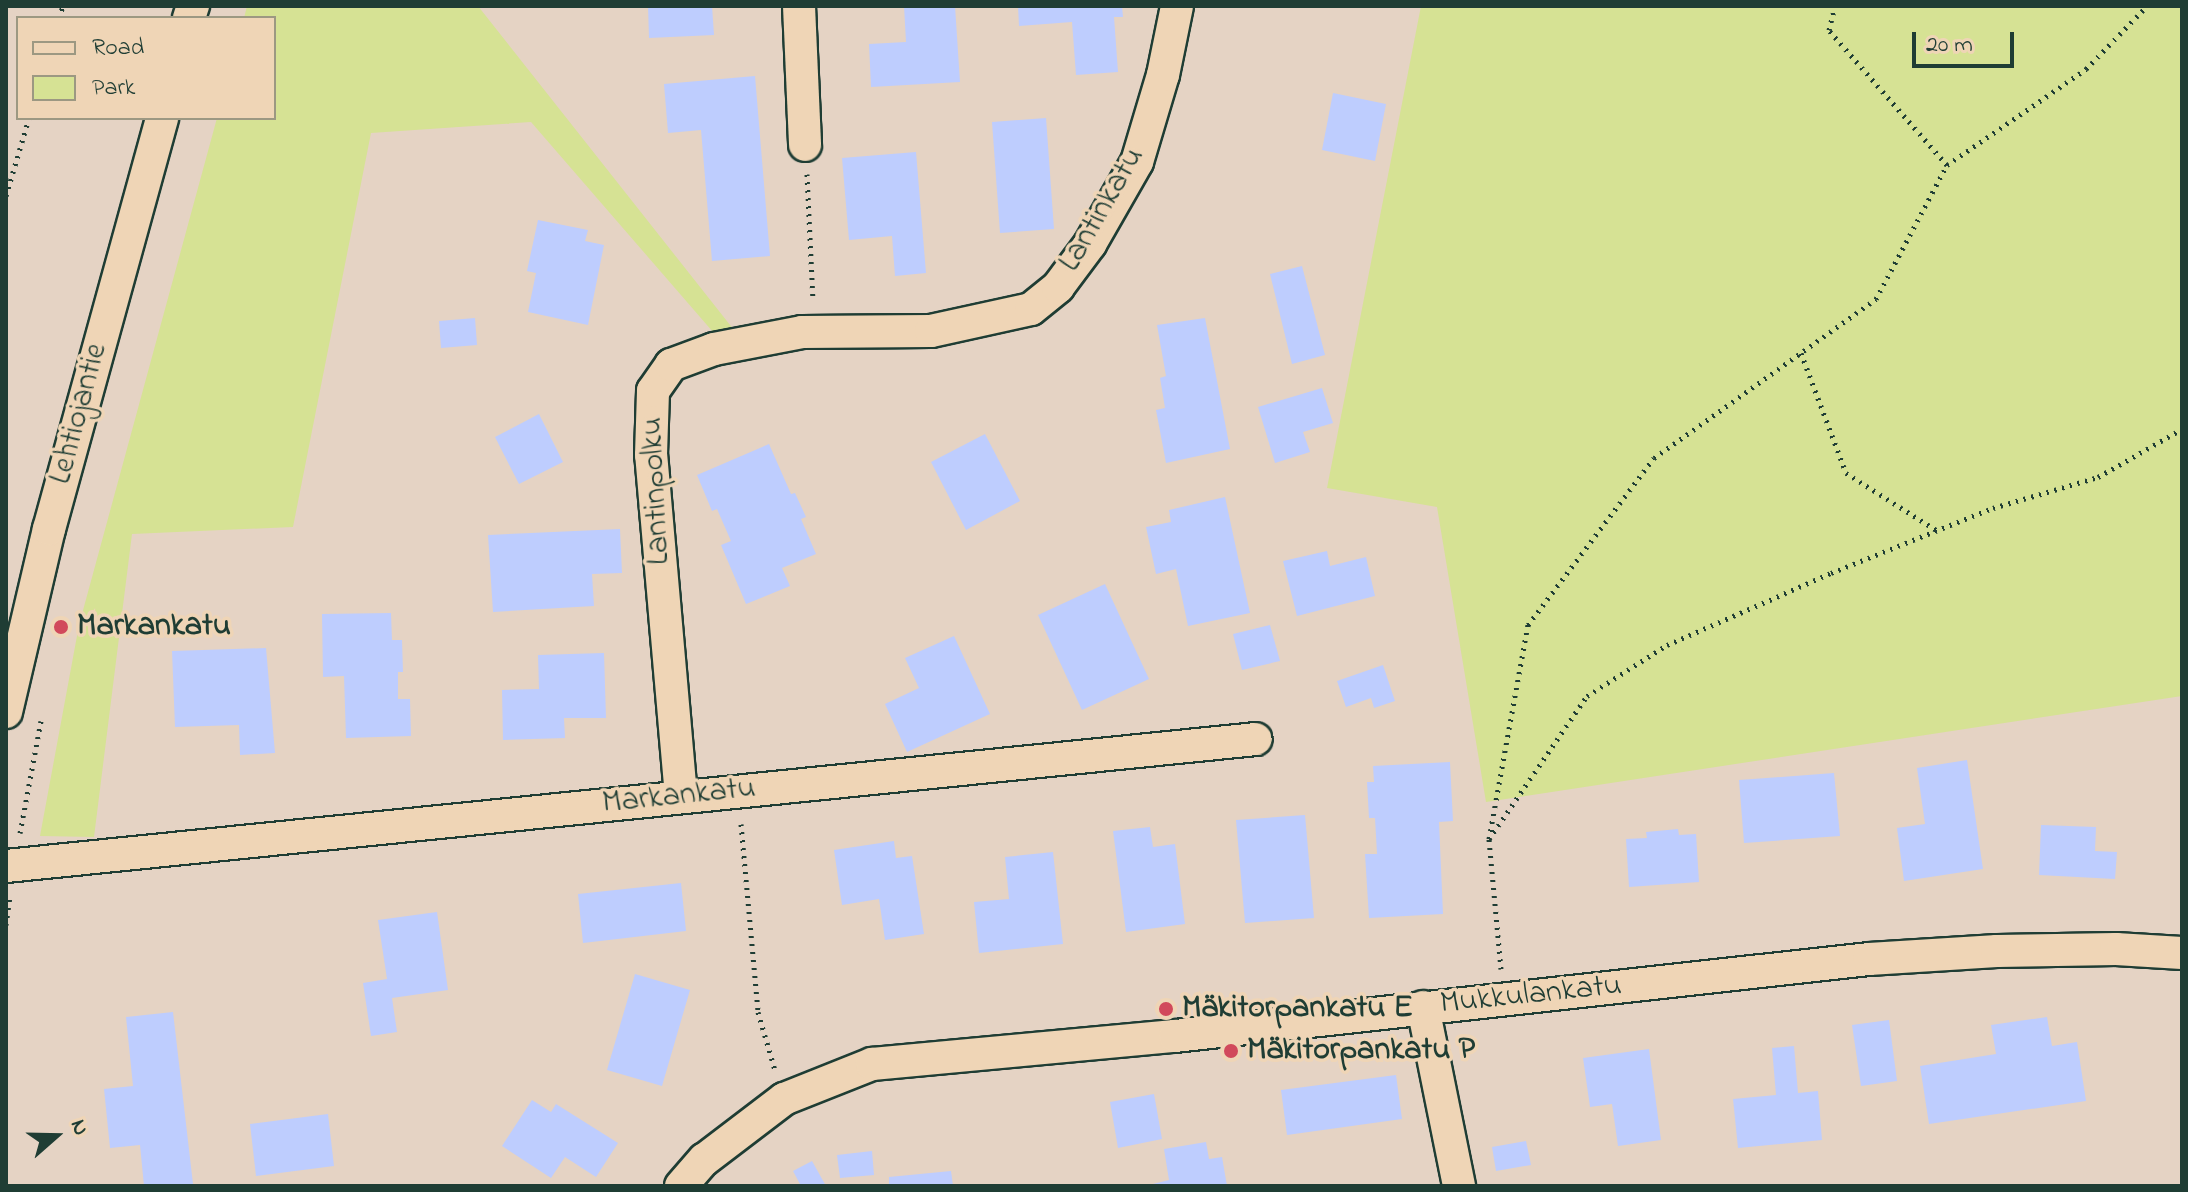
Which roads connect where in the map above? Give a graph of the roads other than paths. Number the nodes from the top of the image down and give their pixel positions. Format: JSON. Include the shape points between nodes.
{"nodes":[{"id":1,"x":799,"y":6,"type":"edge"},
{"id":2,"x":1177,"y":6,"type":"edge"},
{"id":3,"x":161,"y":120,"type":"edge"},
{"id":4,"x":805,"y":145,"type":"road end"},
{"id":5,"x":1031,"y":309,"type":"joint"},
{"id":6,"x":6,"y":712,"type":"edge"},
{"id":7,"x":1256,"y":739,"type":"dead end"},
{"id":8,"x":681,"y":796,"type":"junction"},
{"id":9,"x":10,"y":866,"type":"edge"},
{"id":10,"x":2182,"y":953,"type":"edge"},
{"id":11,"x":1423,"y":1007,"type":"junction"},
{"id":12,"x":681,"y":1186,"type":"edge"},
{"id":13,"x":1459,"y":1186,"type":"edge"}],
"edges":[{"from":1,"to":4,"type":"street"},
{"from":2,"to":5,"type":"street","name":"Lantinkatu","via":[[1137,162],[1090,244],[1058,287]]},
{"from":3,"to":6,"type":"street","name":"Lehtiojantie","via":[[49,529]]},
{"from":5,"to":8,"type":"street","name":"Lantinpolku","via":[[931,331],[815,332],[700,354],[671,365],[653,391],[651,455]]},
{"from":7,"to":8,"type":"street","name":"Markankatu"},
{"from":8,"to":9,"type":"street","name":"Markankatu"},
{"from":10,"to":11,"type":"street","name":"Mukkulankatu","via":[[1997,951],[1869,959]]},
{"from":11,"to":12,"type":"street","name":"Mukkulankatu","via":[[872,1064],[784,1099],[704,1160]]},
{"from":11,"to":13,"type":"street"}]}
